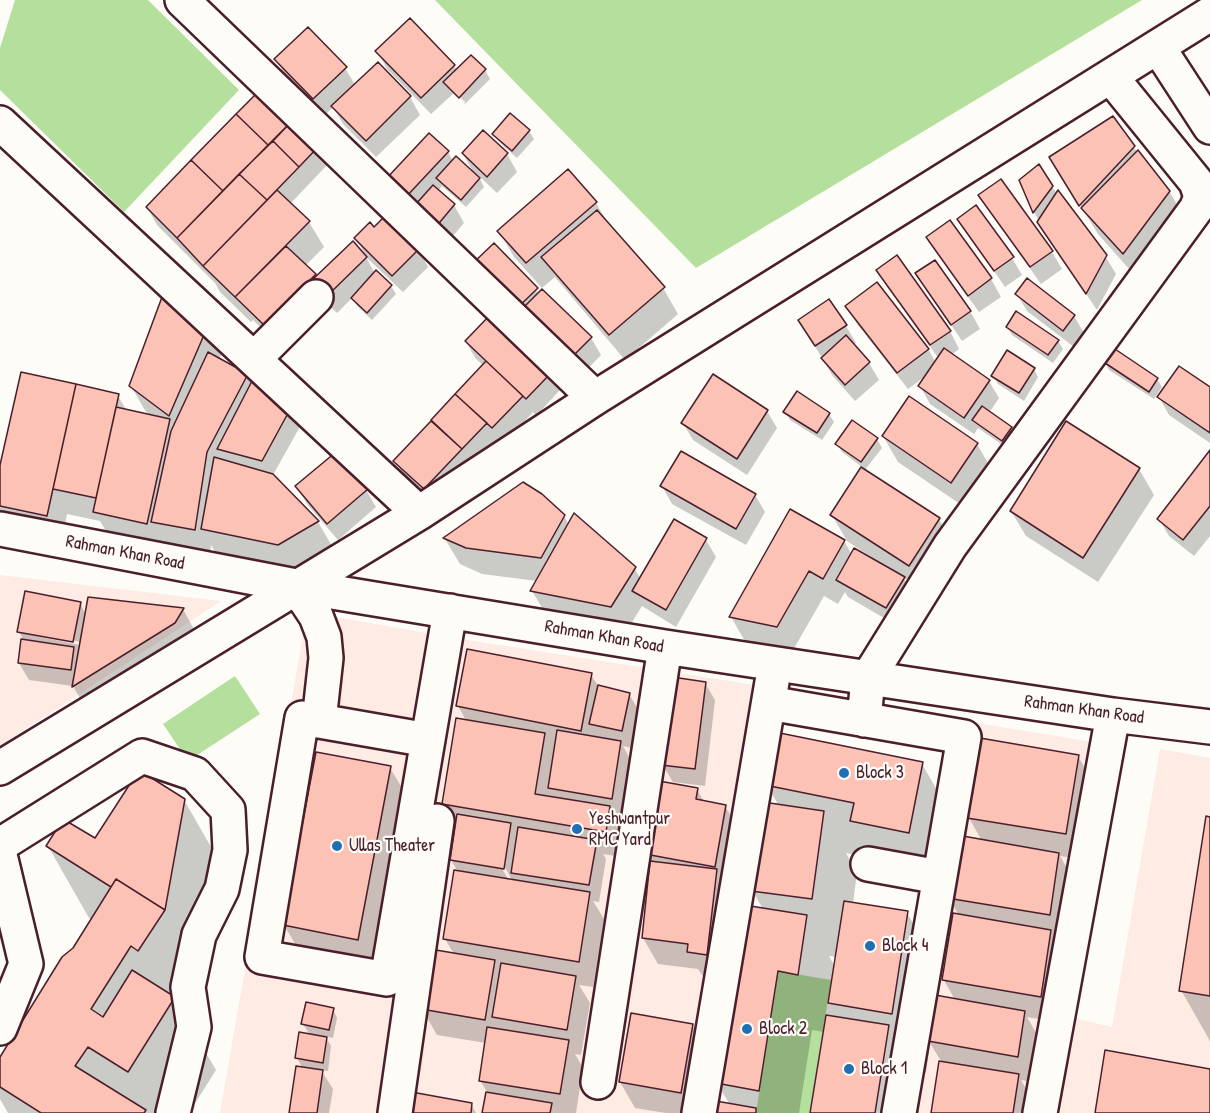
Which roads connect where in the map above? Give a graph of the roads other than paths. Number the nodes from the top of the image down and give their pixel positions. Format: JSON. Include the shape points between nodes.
{"nodes":[{"id":1,"x":182,"y":0,"type":"edge"},
{"id":2,"x":1210,"y":14,"type":"edge"},
{"id":3,"x":1158,"y":47,"type":"junction"},
{"id":4,"x":1111,"y":77,"type":"junction"},
{"id":5,"x":1206,"y":114,"type":"edge"},
{"id":6,"x":0,"y":123,"type":"edge"},
{"id":7,"x":1205,"y":204,"type":"edge"},
{"id":8,"x":316,"y":297,"type":"dead end"},
{"id":9,"x":254,"y":359,"type":"junction"},
{"id":10,"x":595,"y":398,"type":"junction"},
{"id":11,"x":419,"y":513,"type":"junction"},
{"id":12,"x":0,"y":530,"type":"edge"},
{"id":13,"x":296,"y":586,"type":"junction"},
{"id":14,"x":458,"y":612,"type":"junction"},
{"id":15,"x":665,"y":647,"type":"junction"},
{"id":16,"x":776,"y":663,"type":"junction"},
{"id":17,"x":868,"y":678,"type":"junction"},
{"id":18,"x":971,"y":693,"type":"junction"},
{"id":19,"x":769,"y":703,"type":"junction"},
{"id":20,"x":1113,"y":715,"type":"junction"},
{"id":21,"x":864,"y":720,"type":"junction"},
{"id":22,"x":319,"y":722,"type":"junction"},
{"id":23,"x":1210,"y":727,"type":"edge"},
{"id":24,"x":964,"y":737,"type":"junction"},
{"id":25,"x":428,"y":740,"type":"junction"},
{"id":26,"x":0,"y":768,"type":"edge"},
{"id":27,"x":0,"y":845,"type":"edge"},
{"id":28,"x":0,"y":855,"type":"edge"},
{"id":29,"x":868,"y":864,"type":"dead end"},
{"id":30,"x":939,"y":877,"type":"junction"},
{"id":31,"x":0,"y":1028,"type":"edge"},
{"id":32,"x":598,"y":1082,"type":"dead end"},
{"id":33,"x":173,"y":1113,"type":"edge"},
{"id":34,"x":395,"y":1113,"type":"edge"},
{"id":35,"x":699,"y":1113,"type":"edge"},
{"id":36,"x":899,"y":1113,"type":"edge"},
{"id":37,"x":1040,"y":1113,"type":"edge"}],
"edges":[{"from":1,"to":10,"type":"street"},
{"from":2,"to":3,"type":"street"},
{"from":3,"to":4,"type":"street"},
{"from":3,"to":5,"type":"street"},
{"from":4,"to":7,"type":"street","via":[[1196,182]]},
{"from":4,"to":10,"type":"street"},
{"from":6,"to":9,"type":"street"},
{"from":7,"to":17,"type":"street","via":[[1196,209],[950,546]]},
{"from":8,"to":9,"type":"street"},
{"from":9,"to":11,"type":"street"},
{"from":10,"to":11,"type":"street"},
{"from":11,"to":13,"type":"street"},
{"from":12,"to":13,"type":"street","name":"Rahman Khan Road"},
{"from":13,"to":14,"type":"street","name":"Rahman Khan Road"},
{"from":13,"to":22,"type":"street","via":[[316,616],[324,637],[326,658]]},
{"from":13,"to":26,"type":"street"},
{"from":14,"to":15,"type":"street","name":"Rahman Khan Road"},
{"from":14,"to":25,"type":"street"},
{"from":14,"to":34,"type":"street"},
{"from":15,"to":16,"type":"street","name":"Rahman Khan Road"},
{"from":15,"to":32,"type":"street"},
{"from":16,"to":17,"type":"street","name":"Rahman Khan Road"},
{"from":16,"to":19,"type":"street"},
{"from":17,"to":18,"type":"street","name":"Rahman Khan Road"},
{"from":17,"to":21,"type":"street"},
{"from":18,"to":20,"type":"street","name":"Rahman Khan Road"},
{"from":18,"to":24,"type":"street"},
{"from":19,"to":21,"type":"street"},
{"from":19,"to":35,"type":"street"},
{"from":20,"to":23,"type":"street","name":"Rahman Khan Road"},
{"from":20,"to":37,"type":"street"},
{"from":21,"to":24,"type":"street"},
{"from":22,"to":25,"type":"street"},
{"from":22,"to":25,"type":"street","via":[[302,718],[262,957],[387,979]]},
{"from":24,"to":30,"type":"street"},
{"from":27,"to":33,"type":"street","via":[[142,756],[195,774],[228,810],[230,850],[222,890],[199,935],[188,987],[194,1028]]},
{"from":28,"to":31,"type":"street","via":[[26,964]]},
{"from":29,"to":30,"type":"street"},
{"from":30,"to":36,"type":"street"}]}
